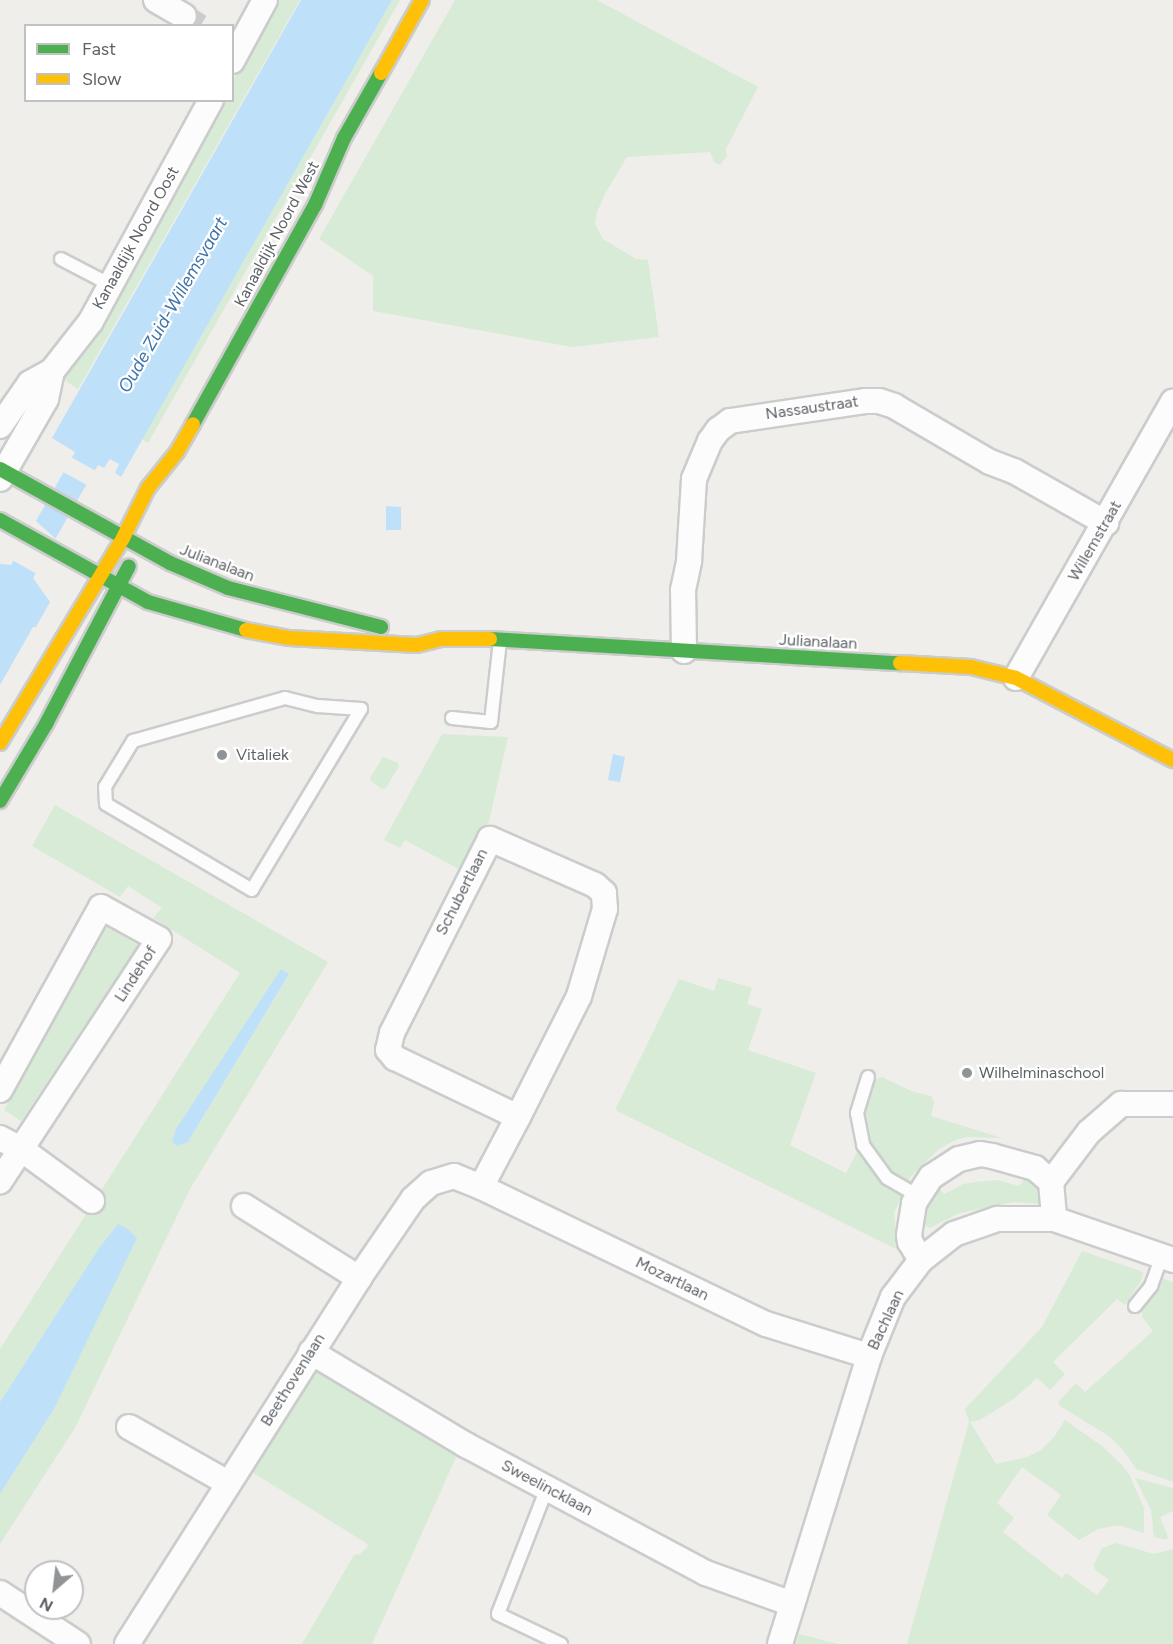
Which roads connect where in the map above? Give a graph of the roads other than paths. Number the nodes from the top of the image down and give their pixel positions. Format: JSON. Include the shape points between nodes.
{"nodes":[{"id":1,"x":156,"y":0,"type":"edge"},
{"id":2,"x":266,"y":0,"type":"edge"},
{"id":3,"x":422,"y":0,"type":"edge"},
{"id":4,"x":184,"y":16,"type":"tunnel mouth"},
{"id":5,"x":235,"y":51,"type":"edge"},
{"id":6,"x":210,"y":102,"type":"edge"},
{"id":7,"x":61,"y":259,"type":"dead end"},
{"id":8,"x":111,"y":285,"type":"junction"},
{"id":9,"x":52,"y":371,"type":"junction"},
{"id":10,"x":1173,"y":402,"type":"edge"},
{"id":11,"x":0,"y":426,"type":"edge"},
{"id":12,"x":177,"y":452,"type":"junction"},
{"id":13,"x":2,"y":473,"type":"edge"},
{"id":14,"x":166,"y":489,"type":"dead end"},
{"id":15,"x":0,"y":520,"type":"edge"},
{"id":16,"x":1106,"y":523,"type":"junction"},
{"id":17,"x":123,"y":538,"type":"junction"},
{"id":18,"x":140,"y":541,"type":"junction"},
{"id":19,"x":100,"y":575,"type":"junction"},
{"id":20,"x":120,"y":586,"type":"junction"},
{"id":21,"x":441,"y":639,"type":"junction"},
{"id":22,"x":500,"y":639,"type":"junction"},
{"id":23,"x":684,"y":651,"type":"junction"},
{"id":24,"x":1016,"y":678,"type":"junction"},
{"id":25,"x":452,"y":718,"type":"dead end"},
{"id":26,"x":0,"y":743,"type":"edge"},
{"id":27,"x":1173,"y":760,"type":"edge"},
{"id":28,"x":0,"y":801,"type":"edge"},
{"id":29,"x":252,"y":890,"type":"joint"},
{"id":30,"x":868,"y":1077,"type":"dead end"},
{"id":31,"x":0,"y":1090,"type":"edge"},
{"id":32,"x":1173,"y":1104,"type":"edge"},
{"id":33,"x":518,"y":1117,"type":"junction"},
{"id":34,"x":10,"y":1144,"type":"edge"},
{"id":35,"x":0,"y":1181,"type":"edge"},
{"id":36,"x":1052,"y":1182,"type":"junction"},
{"id":37,"x":481,"y":1187,"type":"junction"},
{"id":38,"x":918,"y":1195,"type":"junction"},
{"id":39,"x":92,"y":1201,"type":"dead end"},
{"id":40,"x":244,"y":1206,"type":"dead end"},
{"id":41,"x":1054,"y":1219,"type":"junction"},
{"id":42,"x":1167,"y":1258,"type":"edge"},
{"id":43,"x":921,"y":1260,"type":"junction"},
{"id":44,"x":358,"y":1278,"type":"junction"},
{"id":45,"x":1135,"y":1306,"type":"dead end"},
{"id":46,"x":311,"y":1352,"type":"junction"},
{"id":47,"x":869,"y":1356,"type":"junction"},
{"id":48,"x":129,"y":1427,"type":"dead end"},
{"id":49,"x":228,"y":1483,"type":"junction"},
{"id":50,"x":547,"y":1488,"type":"junction"},
{"id":51,"x":0,"y":1593,"type":"edge"},
{"id":52,"x":792,"y":1604,"type":"junction"},
{"id":53,"x":78,"y":1644,"type":"edge"},
{"id":54,"x":128,"y":1644,"type":"edge"},
{"id":55,"x":561,"y":1644,"type":"edge"},
{"id":56,"x":780,"y":1644,"type":"edge"}],
"edges":[{"from":1,"to":4,"type":"street"},
{"from":2,"to":5,"type":"street"},
{"from":3,"to":12,"type":"main road","name":"Kanaaldijk Noord West","via":[[344,138],[315,205]]},
{"from":6,"to":8,"type":"street","name":"Kanaaldijk Noord Oost"},
{"from":7,"to":8,"type":"lane"},
{"from":8,"to":9,"type":"street","name":"Kanaaldijk Noord Oost","via":[[91,321]]},
{"from":9,"to":11,"type":"street","name":"Kanaaldijk Noord Oost","via":[[30,383]]},
{"from":9,"to":13,"type":"street","name":"Kanaaldijk Noord Oost","via":[[46,399]]},
{"from":10,"to":16,"type":"street","name":"Willemstraat"},
{"from":12,"to":14,"type":"main road","name":"Kanaaldijk Noord West"},
{"from":12,"to":17,"type":"main road","name":"Kanaaldijk Noord West","via":[[148,488]]},
{"from":13,"to":17,"type":"main road","name":"Julianalaan"},
{"from":15,"to":19,"type":"main road","name":"Julianalaan"},
{"from":16,"to":23,"type":"street","name":"Nassaustraat","via":[[879,401],[730,421],[710,441],[694,479],[689,561],[683,590]]},
{"from":16,"to":24,"type":"street","name":"Willemstraat"},
{"from":17,"to":18,"type":"main road","name":"Julianalaan"},
{"from":17,"to":19,"type":"main road","name":"Kanaaldijk Noord West"},
{"from":18,"to":20,"type":"main road"},
{"from":18,"to":21,"type":"main road","name":"Julianalaan","via":[[176,566],[228,588]]},
{"from":19,"to":20,"type":"main road","name":"Julianalaan"},
{"from":19,"to":26,"type":"main road","name":"Kanaaldijk Noord West"},
{"from":20,"to":21,"type":"main road","name":"Julianalaan","via":[[148,602],[256,633],[417,645]]},
{"from":20,"to":28,"type":"main road"},
{"from":21,"to":22,"type":"main road","name":"Julianalaan"},
{"from":22,"to":23,"type":"main road","name":"Julianalaan"},
{"from":22,"to":25,"type":"lane","via":[[491,722]]},
{"from":23,"to":24,"type":"main road","name":"Julianalaan","via":[[971,667]]},
{"from":24,"to":27,"type":"main road","name":"Julianalaan"},
{"from":29,"to":29,"type":"lane","via":[[306,800],[361,709],[318,706],[285,698],[133,741],[105,787],[106,804]]},
{"from":30,"to":38,"type":"lane","via":[[857,1113],[863,1144],[887,1178]]},
{"from":31,"to":34,"type":"street","name":"Lindehof","via":[[101,907],[159,939]]},
{"from":32,"to":36,"type":"street","via":[[1121,1104],[1089,1132]]},
{"from":33,"to":33,"type":"street","name":"Schubertlaan","via":[[395,1058],[388,1050],[392,1034],[490,839],[595,885],[604,893],[605,909],[579,996]]},
{"from":33,"to":37,"type":"street","name":"Schubertlaan"},
{"from":34,"to":35,"type":"street","name":"Lindehof"},
{"from":34,"to":39,"type":"street"},
{"from":36,"to":38,"type":"street","via":[[1023,1163],[980,1154],[951,1162],[931,1177]]},
{"from":36,"to":41,"type":"street"},
{"from":37,"to":44,"type":"street","name":"Beethovenlaan","via":[[453,1176],[431,1183],[413,1199]]},
{"from":37,"to":47,"type":"street","name":"Mozartlaan","via":[[766,1324]]},
{"from":38,"to":43,"type":"street","via":[[909,1235]]},
{"from":40,"to":44,"type":"street"},
{"from":41,"to":42,"type":"street","name":"Bachlaan"},
{"from":41,"to":43,"type":"street","name":"Bachlaan","via":[[997,1219],[954,1234]]},
{"from":42,"to":45,"type":"lane"},
{"from":43,"to":47,"type":"street","name":"Bachlaan","via":[[893,1297]]},
{"from":44,"to":46,"type":"street","name":"Beethovenlaan"},
{"from":46,"to":49,"type":"street","name":"Beethovenlaan"},
{"from":46,"to":50,"type":"street","name":"Sweelincklaan","via":[[466,1445]]},
{"from":47,"to":52,"type":"street","name":"Bachlaan"},
{"from":48,"to":49,"type":"street"},
{"from":49,"to":54,"type":"street","name":"Beethovenlaan"},
{"from":50,"to":52,"type":"street","name":"Sweelincklaan","via":[[706,1573]]},
{"from":50,"to":55,"type":"lane","via":[[498,1614]]},
{"from":51,"to":53,"type":"street"},
{"from":52,"to":56,"type":"street","name":"Bachlaan"}]}
